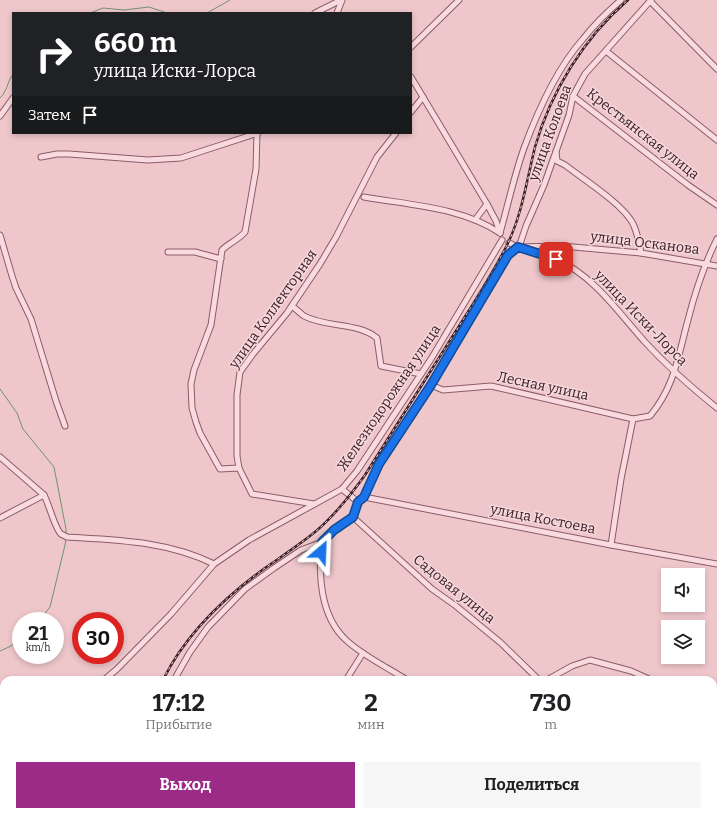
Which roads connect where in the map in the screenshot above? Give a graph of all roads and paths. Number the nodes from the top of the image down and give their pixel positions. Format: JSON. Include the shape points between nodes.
{"nodes":[{"id":1,"x":342,"y":0,"type":"edge"},
{"id":2,"x":459,"y":0,"type":"edge"},
{"id":3,"x":621,"y":0,"type":"edge"},
{"id":4,"x":650,"y":1,"type":"edge"},
{"id":5,"x":317,"y":12,"type":"edge"},
{"id":6,"x":337,"y":12,"type":"edge"},
{"id":7,"x":412,"y":45,"type":"edge"},
{"id":8,"x":606,"y":51,"type":"junction"},
{"id":9,"x":717,"y":69,"type":"edge"},
{"id":10,"x":412,"y":79,"type":"edge"},
{"id":11,"x":574,"y":96,"type":"junction"},
{"id":12,"x":423,"y":97,"type":"junction"},
{"id":13,"x":12,"y":99,"type":"edge"},
{"id":14,"x":412,"y":111,"type":"edge"},
{"id":15,"x":0,"y":116,"type":"edge"},
{"id":16,"x":254,"y":134,"type":"edge"},
{"id":17,"x":257,"y":134,"type":"edge"},
{"id":18,"x":395,"y":134,"type":"edge"},
{"id":19,"x":717,"y":140,"type":"edge"},
{"id":20,"x":555,"y":150,"type":"junction"},
{"id":21,"x":41,"y":157,"type":"dead end"},
{"id":22,"x":364,"y":197,"type":"dead end"},
{"id":23,"x":487,"y":204,"type":"junction"},
{"id":24,"x":717,"y":205,"type":"edge"},
{"id":25,"x":475,"y":220,"type":"junction"},
{"id":26,"x":496,"y":221,"type":"junction"},
{"id":27,"x":503,"y":221,"type":"junction"},
{"id":28,"x":500,"y":233,"type":"junction"},
{"id":29,"x":0,"y":235,"type":"edge"},
{"id":30,"x":717,"y":240,"type":"edge"},
{"id":31,"x":506,"y":242,"type":"junction"},
{"id":32,"x":518,"y":247,"type":"junction"},
{"id":33,"x":168,"y":252,"type":"dead end"},
{"id":34,"x":641,"y":253,"type":"junction"},
{"id":35,"x":221,"y":259,"type":"junction"},
{"id":36,"x":706,"y":263,"type":"junction"},
{"id":37,"x":717,"y":266,"type":"edge"},
{"id":38,"x":292,"y":306,"type":"junction"},
{"id":39,"x":675,"y":371,"type":"junction"},
{"id":40,"x":421,"y":374,"type":"junction"},
{"id":41,"x":431,"y":385,"type":"junction"},
{"id":42,"x":717,"y":408,"type":"edge"},
{"id":43,"x":650,"y":416,"type":"joint"},
{"id":44,"x":633,"y":419,"type":"junction"},
{"id":45,"x":65,"y":426,"type":"dead end"},
{"id":46,"x":0,"y":457,"type":"edge"},
{"id":47,"x":239,"y":468,"type":"junction"},
{"id":48,"x":342,"y":489,"type":"junction"},
{"id":49,"x":44,"y":495,"type":"junction"},
{"id":50,"x":364,"y":497,"type":"junction"},
{"id":51,"x":358,"y":502,"type":"junction"},
{"id":52,"x":314,"y":504,"type":"junction"},
{"id":53,"x":353,"y":517,"type":"junction"},
{"id":54,"x":0,"y":518,"type":"edge"},
{"id":55,"x":322,"y":542,"type":"junction"},
{"id":56,"x":611,"y":545,"type":"junction"},
{"id":57,"x":214,"y":564,"type":"junction"},
{"id":58,"x":717,"y":564,"type":"edge"},
{"id":59,"x":364,"y":653,"type":"junction"},
{"id":60,"x":109,"y":676,"type":"edge"},
{"id":61,"x":176,"y":676,"type":"edge"},
{"id":62,"x":349,"y":676,"type":"edge"},
{"id":63,"x":401,"y":676,"type":"edge"},
{"id":64,"x":536,"y":676,"type":"edge"},
{"id":65,"x":554,"y":676,"type":"edge"},
{"id":66,"x":642,"y":676,"type":"edge"}],
"edges":[{"from":1,"to":5,"type":"street"},
{"from":1,"to":6,"type":"street"},
{"from":2,"to":7,"type":"street"},
{"from":3,"to":27,"type":"street","via":[[582,40],[564,65],[542,105],[524,147]]},
{"from":4,"to":8,"type":"street","name":"улица Колоева"},
{"from":4,"to":9,"type":"street"},
{"from":8,"to":11,"type":"street","name":"улица Колоева","via":[[585,74]]},
{"from":8,"to":19,"type":"street"},
{"from":10,"to":12,"type":"street"},
{"from":11,"to":20,"type":"street","name":"улица Колоева"},
{"from":11,"to":24,"type":"street","name":"Крестьянская улица"},
{"from":12,"to":14,"type":"street"},
{"from":12,"to":23,"type":"street"},
{"from":13,"to":15,"type":"street"},
{"from":16,"to":21,"type":"street","via":[[181,158],[148,160],[69,154]]},
{"from":17,"to":35,"type":"street","via":[[256,169],[245,232],[222,250]]},
{"from":18,"to":38,"type":"street","name":"улица Коллекторная","via":[[377,157],[336,237]]},
{"from":20,"to":32,"type":"street","name":"улица Колоева","via":[[544,186]]},
{"from":20,"to":34,"type":"street","via":[[557,162],[565,165],[608,198],[626,215],[634,225]]},
{"from":22,"to":25,"type":"street","via":[[448,212]]},
{"from":23,"to":25,"type":"street"},
{"from":23,"to":26,"type":"street"},
{"from":25,"to":28,"type":"street"},
{"from":26,"to":27,"type":"street"},
{"from":26,"to":28,"type":"street"},
{"from":27,"to":28,"type":"street"},
{"from":28,"to":31,"type":"street"},
{"from":29,"to":45,"type":"street","via":[[16,288],[31,319]]},
{"from":30,"to":36,"type":"street","name":"улица Осканова"},
{"from":31,"to":32,"type":"street","name":"улица Осканова"},
{"from":31,"to":40,"type":"street","name":"Железнодорожная улица"},
{"from":32,"to":34,"type":"street","name":"улица Осканова","via":[[562,246]]},
{"from":32,"to":39,"type":"street","name":"улица Иски-Лорса","via":[[556,259],[580,274],[602,292],[646,343]]},
{"from":32,"to":41,"type":"street","via":[[508,255]]},
{"from":33,"to":35,"type":"street","via":[[195,252]]},
{"from":34,"to":36,"type":"street","name":"улица Осканова"},
{"from":35,"to":47,"type":"street","via":[[211,325],[194,370],[191,394],[196,422],[215,462],[220,469]]},
{"from":36,"to":37,"type":"street","name":"улица Осканова"},
{"from":36,"to":39,"type":"street","name":"улица Осканова"},
{"from":38,"to":40,"type":"street","via":[[304,316],[369,332],[377,338],[381,366]]},
{"from":38,"to":47,"type":"street","name":"улица Коллекторная","via":[[240,372],[237,395]]},
{"from":39,"to":42,"type":"street","name":"улица Иски-Лорса"},
{"from":39,"to":43,"type":"street","name":"улица Осканова"},
{"from":40,"to":48,"type":"street","name":"Железнодорожная улица","via":[[357,471]]},
{"from":41,"to":44,"type":"street","name":"Лесная улица","via":[[443,390],[492,386]]},
{"from":41,"to":50,"type":"street","via":[[379,464]]},
{"from":43,"to":44,"type":"street","name":"Лесная улица"},
{"from":44,"to":56,"type":"street"},
{"from":46,"to":49,"type":"street"},
{"from":47,"to":52,"type":"street","via":[[252,494]]},
{"from":48,"to":51,"type":"street"},
{"from":48,"to":52,"type":"street","name":"Железнодорожная улица"},
{"from":49,"to":54,"type":"street"},
{"from":49,"to":57,"type":"street","via":[[60,534],[67,537],[122,540],[162,546],[198,556]]},
{"from":50,"to":51,"type":"street"},
{"from":50,"to":56,"type":"street","name":"улица Костоева"},
{"from":51,"to":53,"type":"street"},
{"from":52,"to":57,"type":"street","name":"Железнодорожная улица","via":[[249,540]]},
{"from":53,"to":55,"type":"street"},
{"from":53,"to":64,"type":"street","name":"Садовая улица","via":[[432,589],[501,643]]},
{"from":55,"to":59,"type":"street","via":[[322,592],[330,620],[345,639]]},
{"from":55,"to":61,"type":"street","via":[[301,550],[245,589],[208,627]]},
{"from":56,"to":58,"type":"street","name":"улица Костоева"},
{"from":57,"to":60,"type":"street","name":"Железнодорожная улица","via":[[171,614]]},
{"from":59,"to":62,"type":"street"},
{"from":59,"to":63,"type":"street"},
{"from":65,"to":66,"type":"street","via":[[590,660]]}]}
